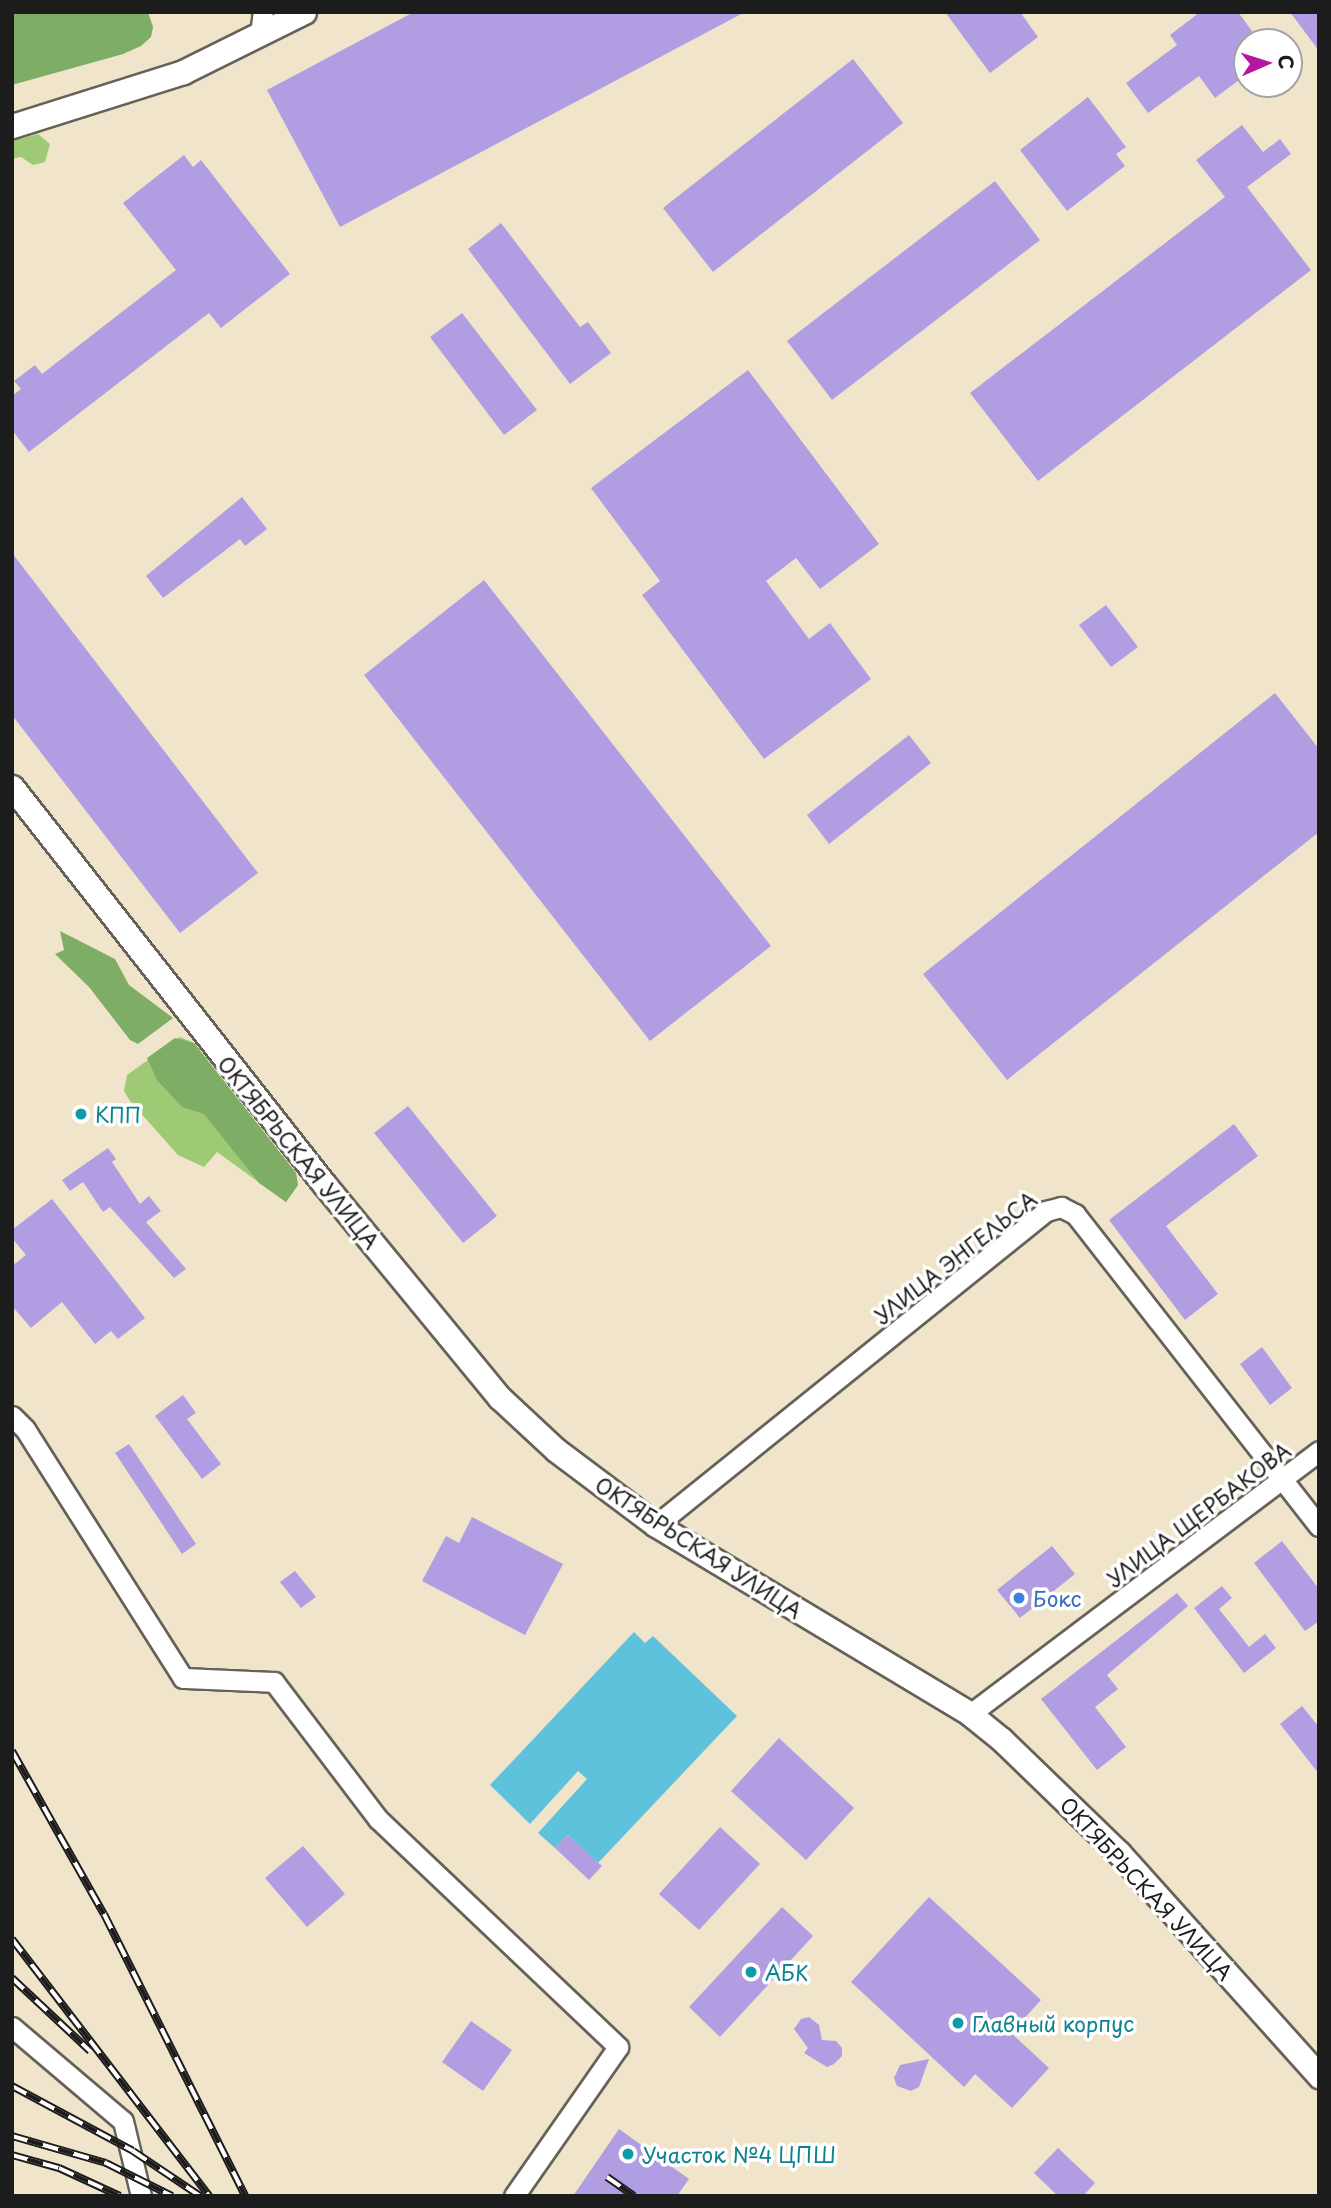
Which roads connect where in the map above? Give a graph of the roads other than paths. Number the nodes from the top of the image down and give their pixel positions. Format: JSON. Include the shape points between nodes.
{"nodes":[{"id":1,"x":304,"y":12,"type":"edge"},
{"id":2,"x":262,"y":24,"type":"edge"},
{"id":3,"x":12,"y":127,"type":"edge"},
{"id":4,"x":12,"y":787,"type":"edge"},
{"id":5,"x":12,"y":1416,"type":"edge"},
{"id":6,"x":1319,"y":1451,"type":"edge"},
{"id":7,"x":1282,"y":1478,"type":"junction"},
{"id":8,"x":656,"y":1525,"type":"junction"},
{"id":9,"x":1319,"y":1526,"type":"edge"},
{"id":10,"x":970,"y":1714,"type":"junction"},
{"id":11,"x":12,"y":2027,"type":"edge"},
{"id":12,"x":1319,"y":2076,"type":"edge"},
{"id":13,"x":141,"y":2196,"type":"edge"},
{"id":14,"x":514,"y":2196,"type":"edge"}],
"edges":[{"from":1,"to":2,"type":"main road"},
{"from":2,"to":3,"type":"main road","via":[[152,84]]},
{"from":4,"to":8,"type":"main road","name":"ОКТЯБРЬСКАЯ УЛИЦА","via":[[469,1363],[556,1450]]},
{"from":5,"to":14,"type":"street","via":[[25,1429],[183,1678],[274,1682],[378,1819],[618,2047]]},
{"from":6,"to":7,"type":"street","name":"УЛИЦА ЩЕРБАКОВА"},
{"from":7,"to":8,"type":"street","name":"УЛИЦА ЭНГЕЛЬСА","via":[[1075,1214],[1061,1207],[1046,1211]]},
{"from":7,"to":9,"type":"street","name":"УЛИЦА ЭНГЕЛЬСА"},
{"from":7,"to":10,"type":"street","name":"УЛИЦА ЩЕРБАКОВА"},
{"from":8,"to":10,"type":"main road","name":"ОКТЯБРЬСКАЯ УЛИЦА"},
{"from":10,"to":12,"type":"main road","name":"ОКТЯБРЬСКАЯ УЛИЦА","via":[[1094,1826]]},
{"from":11,"to":13,"type":"street","via":[[122,2121]]}]}
